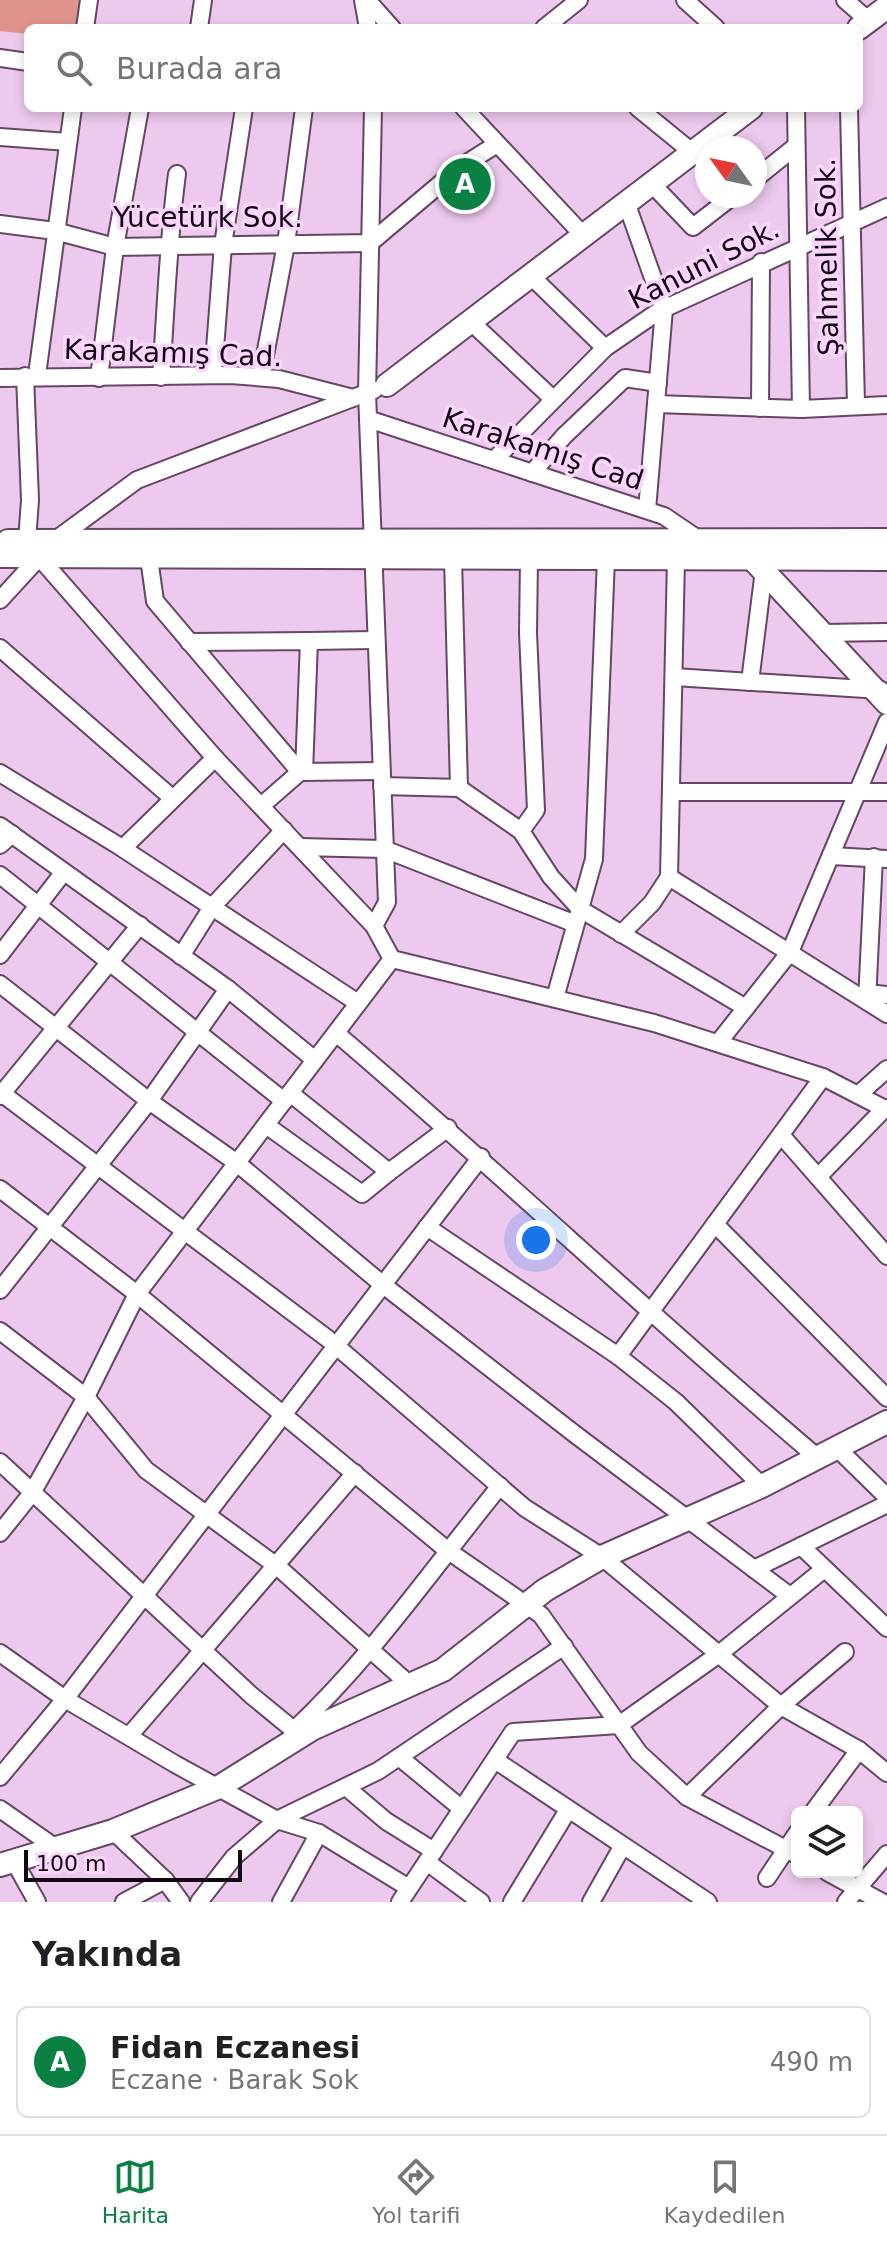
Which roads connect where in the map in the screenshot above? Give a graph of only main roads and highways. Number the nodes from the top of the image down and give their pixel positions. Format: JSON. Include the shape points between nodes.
{"nodes":[{"id":1,"x":746,"y":112,"type":"edge"},
{"id":2,"x":369,"y":392,"type":"road end"},
{"id":3,"x":731,"y":539,"type":"junction"},
{"id":4,"x":887,"y":540,"type":"edge"},
{"id":5,"x":0,"y":541,"type":"edge"},
{"id":6,"x":40,"y":546,"type":"junction"},
{"id":7,"x":372,"y":549,"type":"junction"},
{"id":8,"x":0,"y":556,"type":"edge"},
{"id":9,"x":887,"y":559,"type":"edge"},
{"id":10,"x":759,"y":564,"type":"junction"},
{"id":11,"x":883,"y":694,"type":"edge"},
{"id":12,"x":887,"y":1422,"type":"edge"},
{"id":13,"x":7,"y":1863,"type":"edge"}],
"edges":[{"from":1,"to":2,"type":"main road"},
{"from":3,"to":4,"type":"main road"},
{"from":3,"to":7,"type":"main road"},
{"from":3,"to":10,"type":"main road"},
{"from":5,"to":6,"type":"main road"},
{"from":6,"to":7,"type":"main road"},
{"from":6,"to":7,"type":"main road","via":[[149,558]]},
{"from":6,"to":8,"type":"main road"},
{"from":7,"to":10,"type":"main road","via":[[453,558],[676,558]]},
{"from":9,"to":10,"type":"main road"},
{"from":10,"to":11,"type":"main road"},
{"from":12,"to":13,"type":"main road","via":[[762,1486],[602,1557],[526,1605],[443,1670],[298,1733],[219,1787],[113,1831]]}]}
